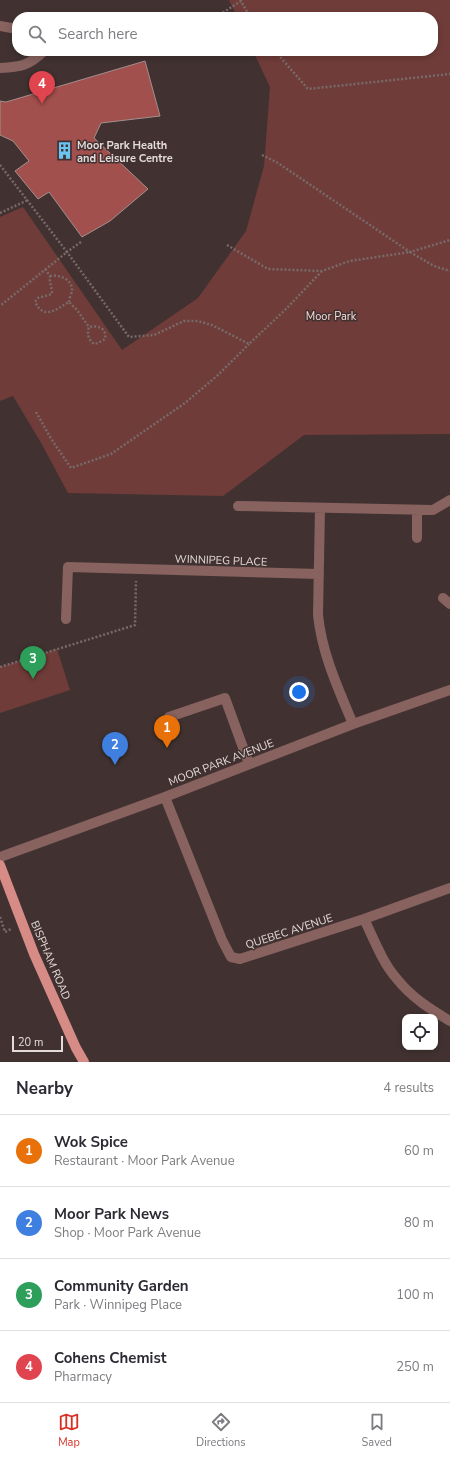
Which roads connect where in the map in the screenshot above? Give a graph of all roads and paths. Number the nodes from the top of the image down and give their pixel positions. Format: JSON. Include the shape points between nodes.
{"nodes":[{"id":1,"x":224,"y":12,"type":"edge"},
{"id":2,"x":247,"y":12,"type":"edge"},
{"id":3,"x":0,"y":26,"type":"edge"},
{"id":4,"x":12,"y":28,"type":"edge"},
{"id":5,"x":39,"y":56,"type":"edge"},
{"id":6,"x":279,"y":56,"type":"edge"},
{"id":7,"x":0,"y":68,"type":"edge"},
{"id":8,"x":450,"y":74,"type":"edge"},
{"id":9,"x":262,"y":155,"type":"dead end"},
{"id":10,"x":0,"y":165,"type":"edge"},
{"id":11,"x":28,"y":200,"type":"junction"},
{"id":12,"x":0,"y":213,"type":"edge"},
{"id":13,"x":450,"y":240,"type":"edge"},
{"id":14,"x":81,"y":242,"type":"dead end"},
{"id":15,"x":227,"y":245,"type":"dead end"},
{"id":16,"x":67,"y":252,"type":"junction"},
{"id":17,"x":410,"y":252,"type":"junction"},
{"id":18,"x":45,"y":269,"type":"junction"},
{"id":19,"x":322,"y":271,"type":"junction"},
{"id":20,"x":450,"y":271,"type":"edge"},
{"id":21,"x":50,"y":276,"type":"junction"},
{"id":22,"x":69,"y":302,"type":"junction"},
{"id":23,"x":0,"y":306,"type":"edge"},
{"id":24,"x":89,"y":327,"type":"junction"},
{"id":25,"x":249,"y":344,"type":"junction"},
{"id":26,"x":36,"y":412,"type":"dead end"},
{"id":27,"x":450,"y":500,"type":"edge"},
{"id":28,"x":238,"y":506,"type":"dead end"},
{"id":29,"x":320,"y":508,"type":"junction"},
{"id":30,"x":417,"y":510,"type":"junction"},
{"id":31,"x":417,"y":538,"type":"dead end"},
{"id":32,"x":137,"y":570,"type":"junction"},
{"id":33,"x":319,"y":574,"type":"junction"},
{"id":34,"x":66,"y":619,"type":"dead end"},
{"id":35,"x":0,"y":667,"type":"edge"},
{"id":36,"x":450,"y":690,"type":"edge"},
{"id":37,"x":169,"y":718,"type":"dead end"},
{"id":38,"x":353,"y":724,"type":"junction"},
{"id":39,"x":249,"y":764,"type":"junction"},
{"id":40,"x":165,"y":797,"type":"junction"},
{"id":41,"x":0,"y":857,"type":"edge"},
{"id":42,"x":0,"y":865,"type":"edge"},
{"id":43,"x":450,"y":888,"type":"edge"},
{"id":44,"x":364,"y":919,"type":"junction"},
{"id":45,"x":450,"y":1021,"type":"edge"},
{"id":46,"x":84,"y":1062,"type":"edge"}],
"edges":[{"from":1,"to":2,"type":"path","via":[[241,1]]},
{"from":3,"to":4,"type":"street"},
{"from":5,"to":7,"type":"street","via":[[33,62]]},
{"from":6,"to":8,"type":"path","via":[[308,89]]},
{"from":9,"to":17,"type":"path","via":[[278,163]]},
{"from":10,"to":11,"type":"path"},
{"from":11,"to":12,"type":"path"},
{"from":11,"to":16,"type":"path"},
{"from":13,"to":17,"type":"path"},
{"from":14,"to":16,"type":"path"},
{"from":15,"to":19,"type":"path","via":[[268,269]]},
{"from":16,"to":18,"type":"path"},
{"from":16,"to":25,"type":"path","via":[[129,337],[154,335],[184,321],[198,321],[212,325]]},
{"from":17,"to":19,"type":"path","via":[[350,261]]},
{"from":17,"to":20,"type":"path","via":[[434,266]]},
{"from":18,"to":21,"type":"path"},
{"from":18,"to":23,"type":"path"},
{"from":19,"to":25,"type":"path","via":[[286,310]]},
{"from":21,"to":22,"type":"path","via":[[55,275],[70,282],[72,290]]},
{"from":21,"to":22,"type":"path","via":[[52,294],[38,298],[35,302],[38,308],[50,313]]},
{"from":22,"to":24,"type":"path"},
{"from":24,"to":24,"type":"path","via":[[90,341],[94,344],[105,339],[104,330],[96,326]]},
{"from":25,"to":26,"type":"path","via":[[179,408],[111,454],[71,468]]},
{"from":27,"to":30,"type":"street","via":[[433,510]]},
{"from":28,"to":29,"type":"street"},
{"from":29,"to":30,"type":"street"},
{"from":29,"to":33,"type":"street"},
{"from":30,"to":31,"type":"street"},
{"from":32,"to":33,"type":"street","name":"WINNIPEG PLACE"},
{"from":32,"to":34,"type":"street","name":"WINNIPEG PLACE","via":[[68,567]]},
{"from":32,"to":35,"type":"path","via":[[135,625]]},
{"from":33,"to":38,"type":"street","via":[[318,615],[324,652]]},
{"from":36,"to":38,"type":"street","name":"MOOR PARK AVENUE"},
{"from":37,"to":39,"type":"street","via":[[225,698]]},
{"from":38,"to":39,"type":"street","name":"MOOR PARK AVENUE"},
{"from":39,"to":40,"type":"street","name":"MOOR PARK AVENUE"},
{"from":40,"to":41,"type":"street","name":"MOOR PARK AVENUE"},
{"from":40,"to":44,"type":"street","name":"QUEBEC AVENUE","via":[[231,957],[240,959]]},
{"from":42,"to":46,"type":"main road","name":"BISPHAM ROAD","via":[[34,954]]},
{"from":43,"to":44,"type":"street","name":"QUEBEC AVENUE"},
{"from":44,"to":45,"type":"street","via":[[396,978],[410,994]]}]}
